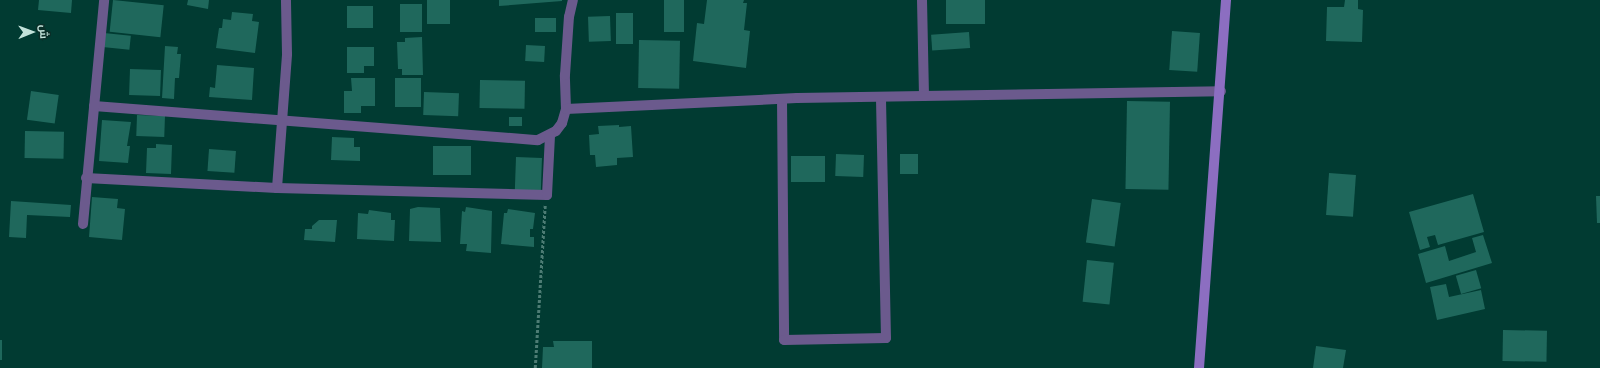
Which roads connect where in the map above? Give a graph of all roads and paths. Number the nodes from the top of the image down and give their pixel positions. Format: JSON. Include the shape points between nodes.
{"nodes":[{"id":1,"x":104,"y":0,"type":"edge"},
{"id":2,"x":286,"y":0,"type":"edge"},
{"id":3,"x":573,"y":0,"type":"edge"},
{"id":4,"x":922,"y":0,"type":"edge"},
{"id":5,"x":1226,"y":0,"type":"edge"},
{"id":6,"x":1221,"y":92,"type":"junction"},
{"id":7,"x":924,"y":96,"type":"junction"},
{"id":8,"x":881,"y":97,"type":"junction"},
{"id":9,"x":782,"y":99,"type":"junction"},
{"id":10,"x":94,"y":106,"type":"junction"},
{"id":11,"x":566,"y":108,"type":"junction"},
{"id":12,"x":280,"y":120,"type":"junction"},
{"id":13,"x":550,"y":135,"type":"junction"},
{"id":14,"x":86,"y":178,"type":"junction"},
{"id":15,"x":277,"y":188,"type":"junction"},
{"id":16,"x":547,"y":195,"type":"junction"},
{"id":17,"x":83,"y":224,"type":"dead end"},
{"id":18,"x":535,"y":368,"type":"edge"},
{"id":19,"x":1199,"y":368,"type":"edge"}],
"edges":[{"from":1,"to":10,"type":"street"},
{"from":2,"to":12,"type":"street","via":[[286,60]]},
{"from":3,"to":11,"type":"street","via":[[569,17],[565,75]]},
{"from":4,"to":7,"type":"street"},
{"from":5,"to":6,"type":"street"},
{"from":6,"to":7,"type":"street"},
{"from":6,"to":19,"type":"street"},
{"from":7,"to":8,"type":"street"},
{"from":8,"to":9,"type":"street"},
{"from":8,"to":9,"type":"street","via":[[886,338],[784,340]]},
{"from":9,"to":11,"type":"street"},
{"from":10,"to":12,"type":"street"},
{"from":10,"to":14,"type":"street"},
{"from":11,"to":13,"type":"street","via":[[562,123]]},
{"from":12,"to":13,"type":"street","via":[[538,140]]},
{"from":12,"to":15,"type":"street"},
{"from":13,"to":16,"type":"street"},
{"from":14,"to":15,"type":"street"},
{"from":14,"to":17,"type":"street"},
{"from":15,"to":16,"type":"street"},
{"from":16,"to":18,"type":"path"}]}
